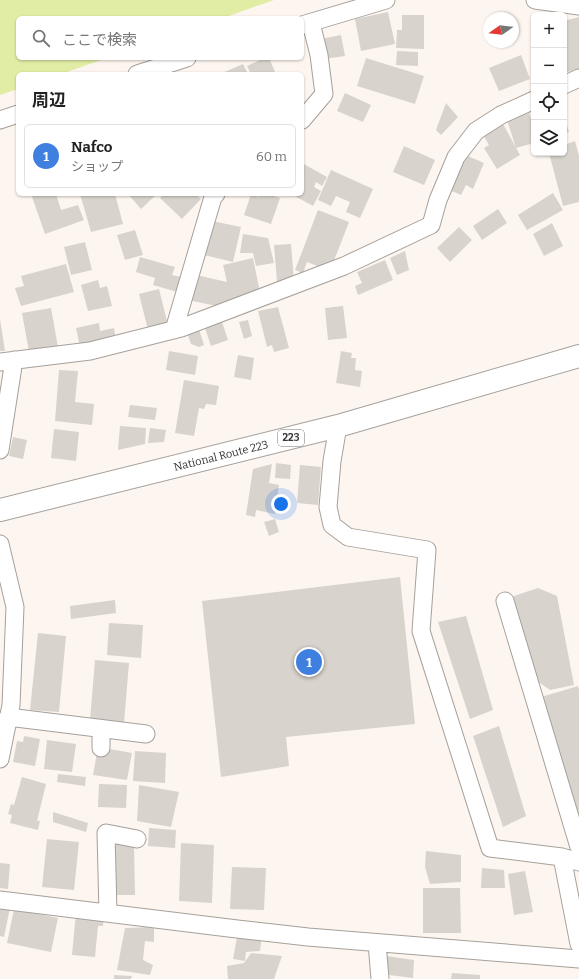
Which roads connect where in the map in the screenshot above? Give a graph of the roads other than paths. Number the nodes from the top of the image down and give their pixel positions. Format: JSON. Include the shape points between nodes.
{"nodes":[{"id":1,"x":386,"y":0,"type":"edge"},
{"id":2,"x":535,"y":0,"type":"edge"},
{"id":3,"x":579,"y":6,"type":"edge"},
{"id":4,"x":306,"y":24,"type":"edge"},
{"id":5,"x":181,"y":60,"type":"edge"},
{"id":6,"x":143,"y":72,"type":"edge"},
{"id":7,"x":579,"y":78,"type":"edge"},
{"id":8,"x":566,"y":84,"type":"edge"},
{"id":9,"x":531,"y":101,"type":"edge"},
{"id":10,"x":16,"y":115,"type":"edge"},
{"id":11,"x":304,"y":118,"type":"edge"},
{"id":12,"x":0,"y":120,"type":"edge"},
{"id":13,"x":214,"y":196,"type":"edge"},
{"id":14,"x":174,"y":330,"type":"junction"},
{"id":15,"x":579,"y":356,"type":"edge"},
{"id":16,"x":7,"y":361,"type":"edge"},
{"id":17,"x":338,"y":426,"type":"junction"},
{"id":18,"x":0,"y":450,"type":"edge"},
{"id":19,"x":0,"y":510,"type":"edge"},
{"id":20,"x":0,"y":544,"type":"edge"},
{"id":21,"x":505,"y":601,"type":"dead end"},
{"id":22,"x":8,"y":717,"type":"junction"},
{"id":23,"x":101,"y":730,"type":"junction"},
{"id":24,"x":146,"y":734,"type":"dead end"},
{"id":25,"x":101,"y":748,"type":"dead end"},
{"id":26,"x":0,"y":759,"type":"edge"},
{"id":27,"x":137,"y":839,"type":"dead end"},
{"id":28,"x":579,"y":847,"type":"edge"},
{"id":29,"x":562,"y":857,"type":"junction"},
{"id":30,"x":579,"y":862,"type":"edge"},
{"id":31,"x":0,"y":900,"type":"edge"},
{"id":32,"x":108,"y":913,"type":"junction"},
{"id":33,"x":377,"y":943,"type":"junction"},
{"id":34,"x":579,"y":944,"type":"edge"},
{"id":35,"x":579,"y":959,"type":"edge"},
{"id":36,"x":380,"y":979,"type":"edge"}],
"edges":[{"from":1,"to":4,"type":"street"},
{"from":2,"to":3,"type":"street"},
{"from":4,"to":11,"type":"street","via":[[319,55],[324,94]]},
{"from":5,"to":6,"type":"street"},
{"from":7,"to":8,"type":"street"},
{"from":9,"to":14,"type":"street","via":[[501,115],[476,131],[456,156],[431,225],[344,266]]},
{"from":10,"to":12,"type":"street"},
{"from":13,"to":14,"type":"street"},
{"from":14,"to":16,"type":"street","via":[[90,351]]},
{"from":15,"to":17,"type":"highway","name":"National Route 223","number":"223"},
{"from":16,"to":18,"type":"street"},
{"from":17,"to":19,"type":"highway","name":"National Route 223","number":"223"},
{"from":17,"to":29,"type":"street","via":[[328,507],[332,525],[348,537],[427,550],[421,631],[490,848]]},
{"from":20,"to":22,"type":"street","via":[[15,607],[11,705]]},
{"from":21,"to":28,"type":"street"},
{"from":22,"to":23,"type":"street"},
{"from":22,"to":26,"type":"street"},
{"from":23,"to":24,"type":"street"},
{"from":23,"to":25,"type":"street"},
{"from":27,"to":32,"type":"street","via":[[106,833]]},
{"from":29,"to":30,"type":"street"},
{"from":29,"to":34,"type":"street"},
{"from":31,"to":32,"type":"street"},
{"from":32,"to":33,"type":"street"},
{"from":33,"to":35,"type":"street"},
{"from":33,"to":36,"type":"street"}]}
